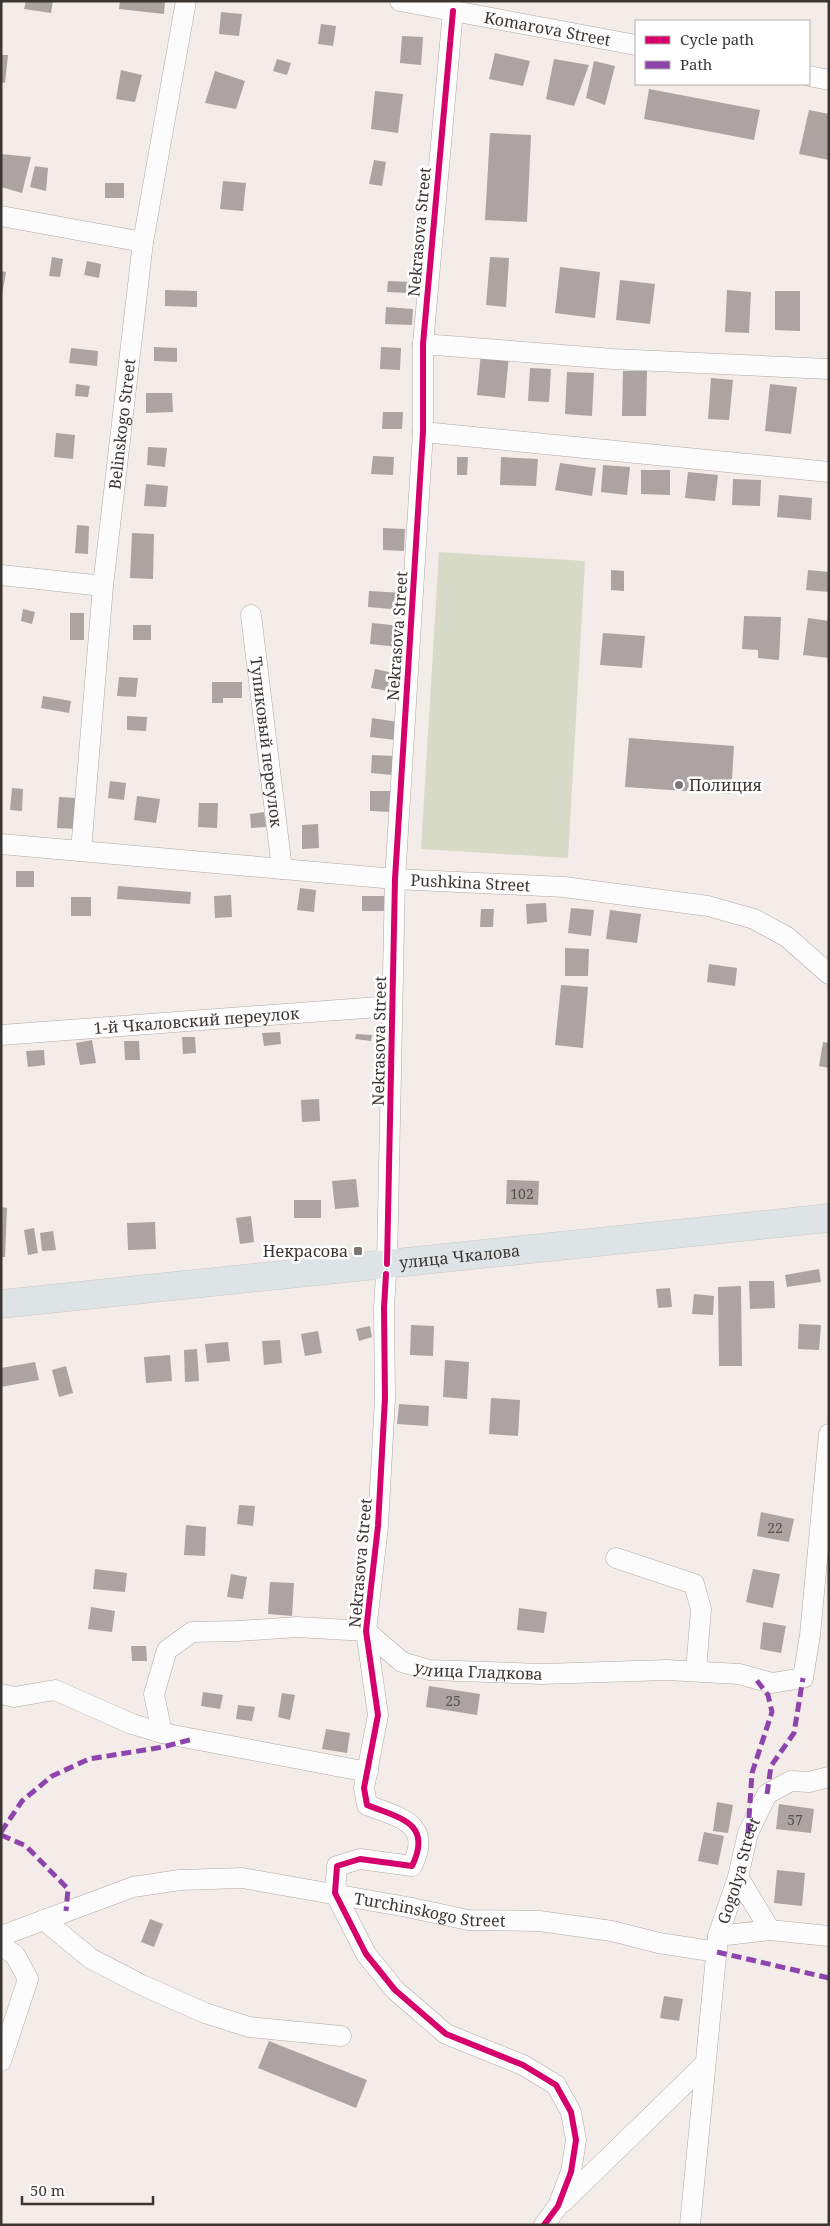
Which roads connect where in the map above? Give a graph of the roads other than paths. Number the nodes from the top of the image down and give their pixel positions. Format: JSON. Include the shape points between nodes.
{"nodes":[{"id":1,"x":186,"y":1,"type":"edge"},
{"id":2,"x":400,"y":1,"type":"edge"},
{"id":3,"x":453,"y":11,"type":"junction"},
{"id":4,"x":635,"y":45,"type":"edge"},
{"id":5,"x":810,"y":76,"type":"edge"},
{"id":6,"x":829,"y":80,"type":"edge"},
{"id":7,"x":1,"y":216,"type":"edge"},
{"id":8,"x":143,"y":242,"type":"junction"},
{"id":9,"x":423,"y":344,"type":"junction"},
{"id":10,"x":829,"y":369,"type":"edge"},
{"id":11,"x":423,"y":432,"type":"junction"},
{"id":12,"x":829,"y":472,"type":"edge"},
{"id":13,"x":1,"y":575,"type":"edge"},
{"id":14,"x":103,"y":586,"type":"junction"},
{"id":15,"x":251,"y":615,"type":"dead end"},
{"id":16,"x":1,"y":844,"type":"edge"},
{"id":17,"x":81,"y":851,"type":"junction"},
{"id":18,"x":282,"y":869,"type":"junction"},
{"id":19,"x":395,"y":879,"type":"junction"},
{"id":20,"x":829,"y":974,"type":"edge"},
{"id":21,"x":392,"y":1006,"type":"junction"},
{"id":22,"x":1,"y":1035,"type":"edge"},
{"id":23,"x":829,"y":1218,"type":"edge"},
{"id":24,"x":829,"y":1228,"type":"edge"},
{"id":25,"x":387,"y":1269,"type":"junction"},
{"id":26,"x":1,"y":1304,"type":"edge"},
{"id":27,"x":1,"y":1314,"type":"edge"},
{"id":28,"x":829,"y":1434,"type":"edge"},
{"id":29,"x":616,"y":1558,"type":"dead end"},
{"id":30,"x":822,"y":1569,"type":"edge"},
{"id":31,"x":366,"y":1631,"type":"junction"},
{"id":32,"x":696,"y":1671,"type":"junction"},
{"id":33,"x":1,"y":1694,"type":"edge"},
{"id":34,"x":162,"y":1733,"type":"junction"},
{"id":35,"x":368,"y":1772,"type":"junction"},
{"id":36,"x":829,"y":1777,"type":"edge"},
{"id":37,"x":738,"y":1877,"type":"junction"},
{"id":38,"x":335,"y":1893,"type":"junction"},
{"id":39,"x":44,"y":1920,"type":"junction"},
{"id":40,"x":770,"y":1930,"type":"junction"},
{"id":41,"x":1,"y":1936,"type":"edge"},
{"id":42,"x":829,"y":1936,"type":"edge"},
{"id":43,"x":717,"y":1944,"type":"junction"},
{"id":44,"x":1,"y":1946,"type":"edge"},
{"id":45,"x":341,"y":2036,"type":"dead end"},
{"id":46,"x":1,"y":2061,"type":"edge"},
{"id":47,"x":705,"y":2064,"type":"junction"},
{"id":48,"x":558,"y":2206,"type":"junction"},
{"id":49,"x":544,"y":2225,"type":"edge"},
{"id":50,"x":690,"y":2225,"type":"edge"}],
"edges":[{"from":1,"to":8,"type":"street","name":"Belinskogo Street"},
{"from":2,"to":3,"type":"street","name":"Komarova Street"},
{"from":3,"to":4,"type":"street","name":"Komarova Street"},
{"from":3,"to":9,"type":"street","name":"Nekrasova Street"},
{"from":5,"to":6,"type":"street"},
{"from":7,"to":8,"type":"street"},
{"from":8,"to":14,"type":"street","name":"Belinskogo Street"},
{"from":9,"to":10,"type":"street"},
{"from":9,"to":11,"type":"street","name":"Nekrasova Street"},
{"from":11,"to":12,"type":"street"},
{"from":11,"to":19,"type":"street","name":"Nekrasova Street"},
{"from":13,"to":14,"type":"street"},
{"from":14,"to":17,"type":"street","name":"Belinskogo Street"},
{"from":15,"to":18,"type":"street","name":"Тупиковый переулок"},
{"from":16,"to":17,"type":"street","name":"Pushkina Street"},
{"from":17,"to":18,"type":"street","name":"Pushkina Street"},
{"from":18,"to":19,"type":"street","name":"Pushkina Street"},
{"from":19,"to":20,"type":"street","name":"Pushkina Street","via":[[564,887],[708,906],[754,919],[787,937]]},
{"from":19,"to":21,"type":"street","name":"Nekrasova Street"},
{"from":21,"to":22,"type":"street","name":"1-й Чкаловский переулок"},
{"from":21,"to":25,"type":"street","name":"Nekrasova Street"},
{"from":23,"to":25,"type":"main road","name":"улица Чкалова"},
{"from":24,"to":25,"type":"main road","name":"улица Чкалова"},
{"from":25,"to":26,"type":"main road","name":"улица Чкалова"},
{"from":25,"to":27,"type":"main road","name":"улица Чкалова"},
{"from":25,"to":31,"type":"street","name":"Nekrasova Street","via":[[379,1506]]},
{"from":28,"to":30,"type":"street"},
{"from":29,"to":32,"type":"street","via":[[694,1584],[701,1609]]},
{"from":30,"to":32,"type":"street","name":"улица Гладкова","via":[[803,1678],[772,1683],[740,1674]]},
{"from":31,"to":32,"type":"street","name":"улица Гладкова","via":[[402,1662],[429,1670],[542,1674]]},
{"from":31,"to":34,"type":"street","via":[[297,1627],[192,1632],[167,1650],[154,1694]]},
{"from":31,"to":35,"type":"street","name":"Nekrasova Street","via":[[378,1715]]},
{"from":33,"to":34,"type":"street","via":[[14,1697],[55,1690],[132,1724]]},
{"from":34,"to":35,"type":"street"},
{"from":35,"to":38,"type":"street","name":"Nekrasova Street","via":[[364,1788],[368,1805],[408,1821],[418,1836],[418,1852],[412,1866],[360,1860],[337,1866]]},
{"from":36,"to":37,"type":"street","name":"Gogolya Street","via":[[809,1782],[791,1781],[767,1794],[748,1832]]},
{"from":37,"to":40,"type":"street"},
{"from":37,"to":43,"type":"street","name":"Gogolya Street"},
{"from":38,"to":39,"type":"street","name":"Turchinskogo Street","via":[[242,1878],[180,1880],[133,1887]]},
{"from":38,"to":43,"type":"street","name":"Turchinskogo Street","via":[[468,1920],[539,1921],[612,1931],[659,1943]]},
{"from":38,"to":48,"type":"street","via":[[366,1954],[395,1990],[446,2034],[523,2065],[556,2085],[571,2112],[576,2140],[571,2172]]},
{"from":39,"to":41,"type":"street","name":"Turchinskogo Street"},
{"from":39,"to":45,"type":"street","via":[[90,1958],[205,2013],[249,2027]]},
{"from":40,"to":42,"type":"street"},
{"from":40,"to":43,"type":"street","name":"Turchinskogo Street"},
{"from":43,"to":47,"type":"street","name":"Gogolya Street"},
{"from":44,"to":46,"type":"street","via":[[15,1955],[28,1979]]},
{"from":47,"to":48,"type":"street"},
{"from":47,"to":50,"type":"street","name":"Gogolya Street"},
{"from":48,"to":49,"type":"street"}]}
